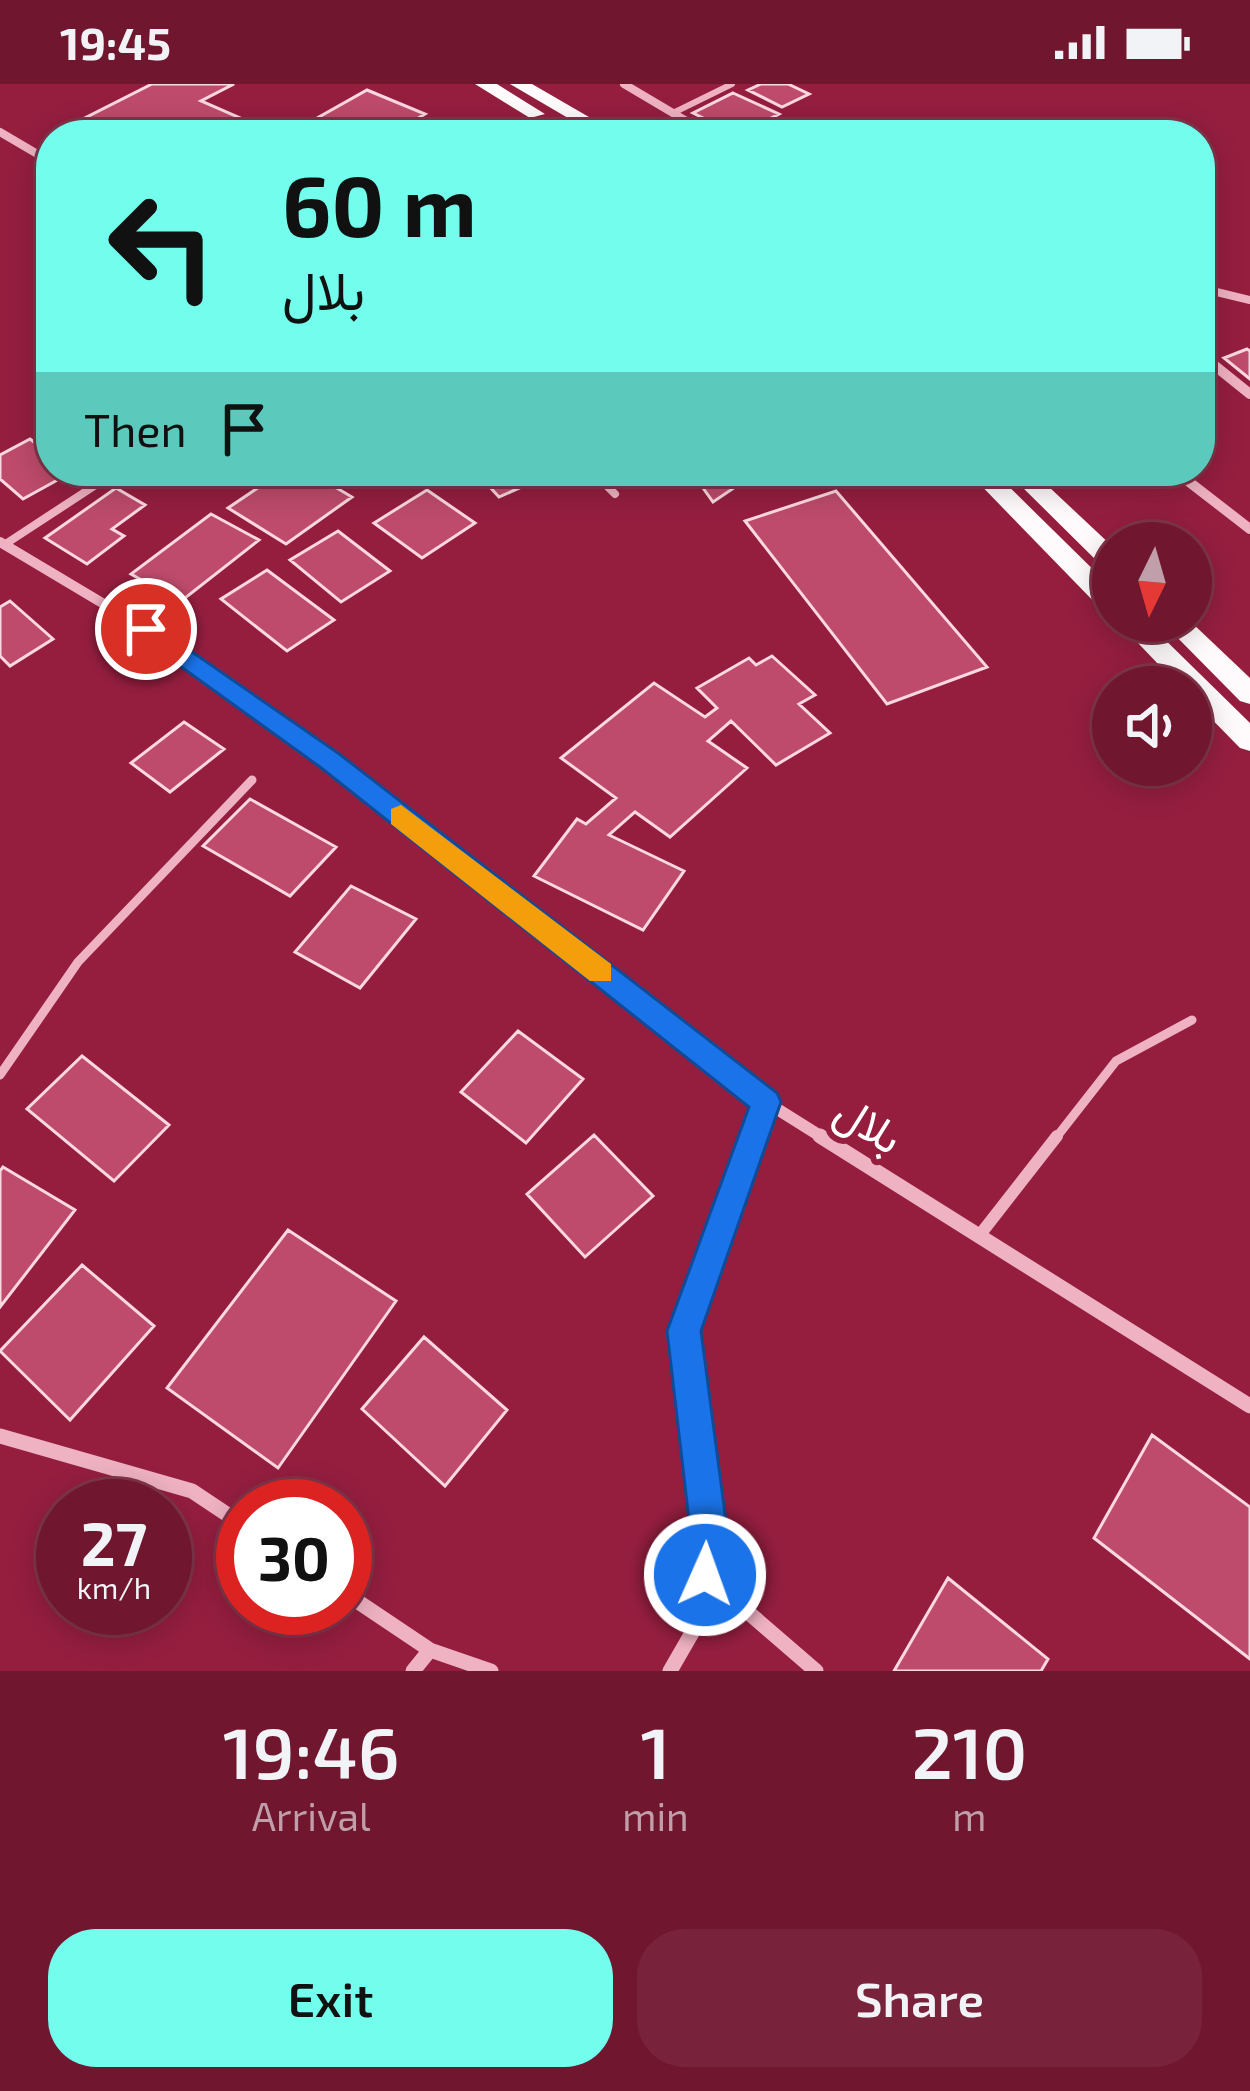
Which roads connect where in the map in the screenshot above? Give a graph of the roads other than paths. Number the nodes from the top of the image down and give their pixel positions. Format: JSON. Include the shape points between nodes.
{"nodes":[{"id":1,"x":484,"y":84,"type":"edge"},
{"id":2,"x":519,"y":84,"type":"edge"},
{"id":3,"x":624,"y":84,"type":"edge"},
{"id":4,"x":732,"y":84,"type":"edge"},
{"id":5,"x":673,"y":113,"type":"junction"},
{"id":6,"x":546,"y":120,"type":"edge"},
{"id":7,"x":584,"y":120,"type":"edge"},
{"id":8,"x":685,"y":120,"type":"edge"},
{"id":9,"x":0,"y":132,"type":"edge"},
{"id":10,"x":36,"y":153,"type":"edge"},
{"id":11,"x":1215,"y":291,"type":"edge"},
{"id":12,"x":1250,"y":300,"type":"edge"},
{"id":13,"x":1215,"y":366,"type":"edge"},
{"id":14,"x":1250,"y":394,"type":"edge"},
{"id":15,"x":93,"y":486,"type":"edge"},
{"id":16,"x":607,"y":486,"type":"edge"},
{"id":17,"x":995,"y":486,"type":"edge"},
{"id":18,"x":1034,"y":486,"type":"edge"},
{"id":19,"x":1194,"y":486,"type":"edge"},
{"id":20,"x":615,"y":494,"type":"dead end"},
{"id":21,"x":1250,"y":529,"type":"edge"},
{"id":22,"x":1092,"y":542,"type":"edge"},
{"id":23,"x":2,"y":543,"type":"edge"},
{"id":24,"x":1092,"y":583,"type":"edge"},
{"id":25,"x":1151,"y":642,"type":"edge"},
{"id":26,"x":1196,"y":642,"type":"edge"},
{"id":27,"x":1250,"y":694,"type":"edge"},
{"id":28,"x":1250,"y":740,"type":"edge"},
{"id":29,"x":252,"y":780,"type":"dead end"},
{"id":30,"x":1192,"y":1020,"type":"dead end"},
{"id":31,"x":0,"y":1076,"type":"edge"},
{"id":32,"x":766,"y":1102,"type":"junction"},
{"id":33,"x":980,"y":1236,"type":"junction"},
{"id":34,"x":1250,"y":1406,"type":"edge"},
{"id":35,"x":0,"y":1436,"type":"edge"},
{"id":36,"x":216,"y":1507,"type":"edge"},
{"id":37,"x":705,"y":1575,"type":"junction"},
{"id":38,"x":372,"y":1611,"type":"edge"},
{"id":39,"x":430,"y":1650,"type":"junction"},
{"id":40,"x":412,"y":1671,"type":"edge"},
{"id":41,"x":491,"y":1671,"type":"edge"},
{"id":42,"x":670,"y":1671,"type":"edge"},
{"id":43,"x":816,"y":1671,"type":"edge"}],
"edges":[{"from":1,"to":6,"type":"main road"},
{"from":2,"to":7,"type":"main road"},
{"from":3,"to":5,"type":"street"},
{"from":4,"to":5,"type":"lane"},
{"from":5,"to":8,"type":"street"},
{"from":9,"to":10,"type":"street"},
{"from":11,"to":12,"type":"street"},
{"from":13,"to":14,"type":"street"},
{"from":15,"to":23,"type":"lane"},
{"from":16,"to":20,"type":"lane"},
{"from":17,"to":24,"type":"main road"},
{"from":18,"to":22,"type":"main road"},
{"from":19,"to":21,"type":"street"},
{"from":23,"to":32,"type":"street","name":"بلال","via":[[181,650]]},
{"from":25,"to":28,"type":"main road"},
{"from":26,"to":27,"type":"main road"},
{"from":29,"to":31,"type":"lane","via":[[78,962]]},
{"from":30,"to":33,"type":"lane","via":[[1116,1061]]},
{"from":32,"to":33,"type":"street","name":"بلال"},
{"from":32,"to":37,"type":"street","via":[[684,1331],[709,1529]]},
{"from":33,"to":34,"type":"street","name":"بلال"},
{"from":35,"to":36,"type":"street","via":[[192,1491]]},
{"from":37,"to":42,"type":"street","via":[[700,1618]]},
{"from":37,"to":43,"type":"street"},
{"from":38,"to":39,"type":"street"},
{"from":39,"to":40,"type":"street"},
{"from":39,"to":41,"type":"street"}]}
